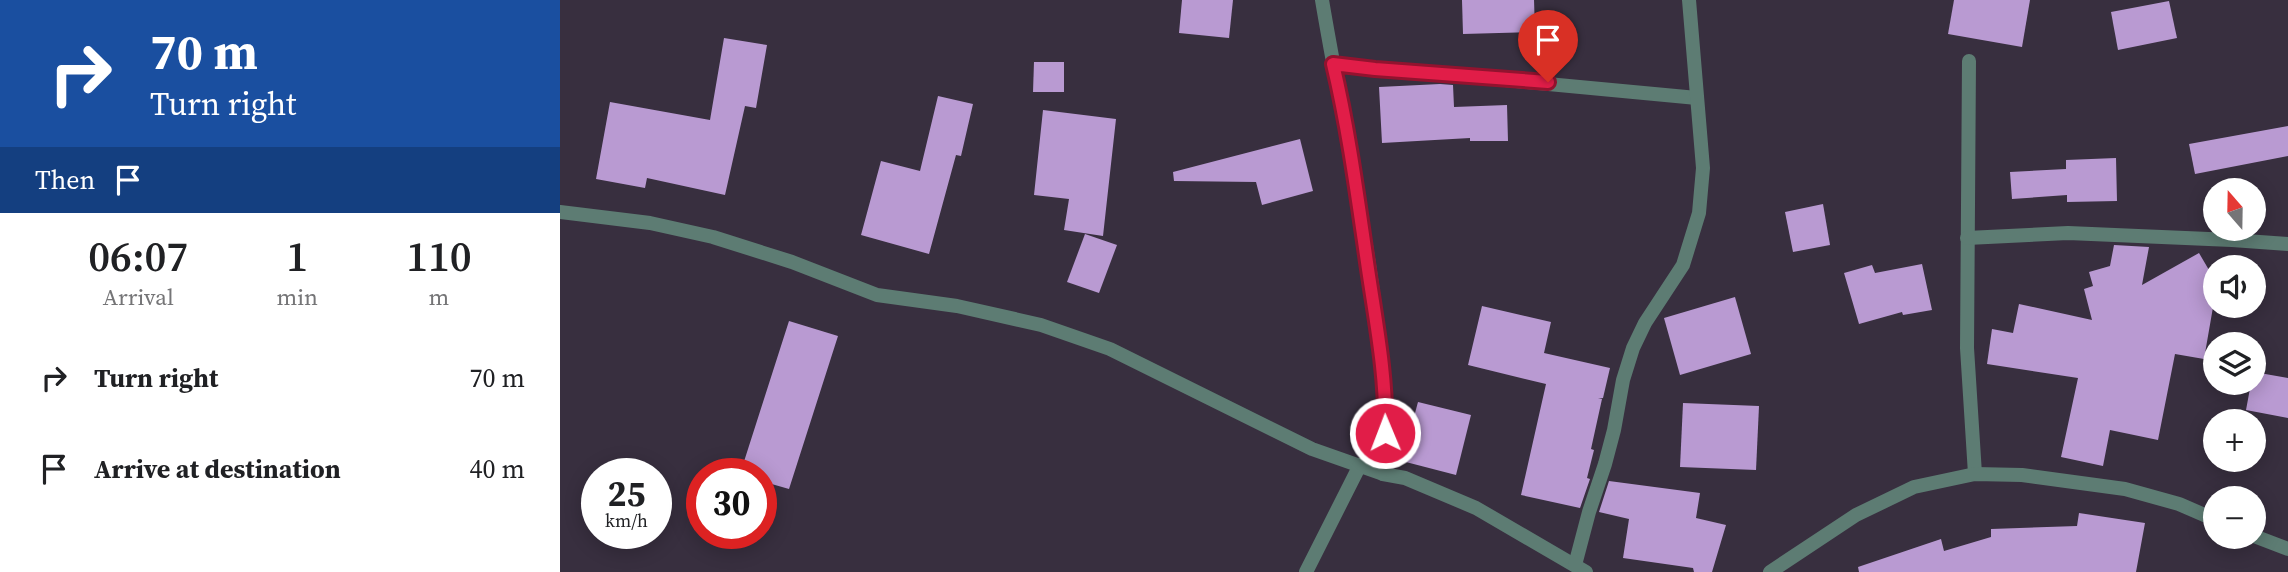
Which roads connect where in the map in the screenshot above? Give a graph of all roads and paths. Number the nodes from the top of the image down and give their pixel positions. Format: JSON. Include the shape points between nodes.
{"nodes":[{"id":1,"x":1322,"y":0,"type":"edge"},
{"id":2,"x":1689,"y":0,"type":"edge"},
{"id":3,"x":1969,"y":61,"type":"dead end"},
{"id":4,"x":1333,"y":64,"type":"junction"},
{"id":5,"x":1697,"y":98,"type":"junction"},
{"id":6,"x":560,"y":212,"type":"edge"},
{"id":7,"x":1967,"y":238,"type":"junction"},
{"id":8,"x":2288,"y":244,"type":"edge"},
{"id":9,"x":1360,"y":465,"type":"junction"},
{"id":10,"x":1383,"y":474,"type":"junction"},
{"id":11,"x":1975,"y":474,"type":"junction"},
{"id":12,"x":2203,"y":514,"type":"edge"},
{"id":13,"x":2266,"y":541,"type":"edge"},
{"id":14,"x":2288,"y":549,"type":"edge"},
{"id":15,"x":1580,"y":569,"type":"edge"},
{"id":16,"x":1306,"y":572,"type":"edge"},
{"id":17,"x":1770,"y":572,"type":"edge"}],
"edges":[{"from":1,"to":4,"type":"street"},
{"from":2,"to":5,"type":"street"},
{"from":3,"to":7,"type":"street"},
{"from":4,"to":5,"type":"street"},
{"from":4,"to":10,"type":"street","via":[[1378,336],[1386,413]]},
{"from":5,"to":15,"type":"street","via":[[1703,168],[1699,213],[1683,265],[1633,348]]},
{"from":6,"to":9,"type":"street","via":[[713,236],[877,295],[957,306],[1041,325],[1110,349],[1285,437]]},
{"from":7,"to":8,"type":"street","via":[[2068,233]]},
{"from":7,"to":11,"type":"street","via":[[1967,348]]},
{"from":9,"to":10,"type":"street"},
{"from":9,"to":16,"type":"street"},
{"from":10,"to":15,"type":"street","via":[[1405,478],[1476,508]]},
{"from":11,"to":12,"type":"street","via":[[2022,475],[2125,489]]},
{"from":11,"to":17,"type":"street","via":[[1914,487],[1868,509]]},
{"from":13,"to":14,"type":"street"}]}
